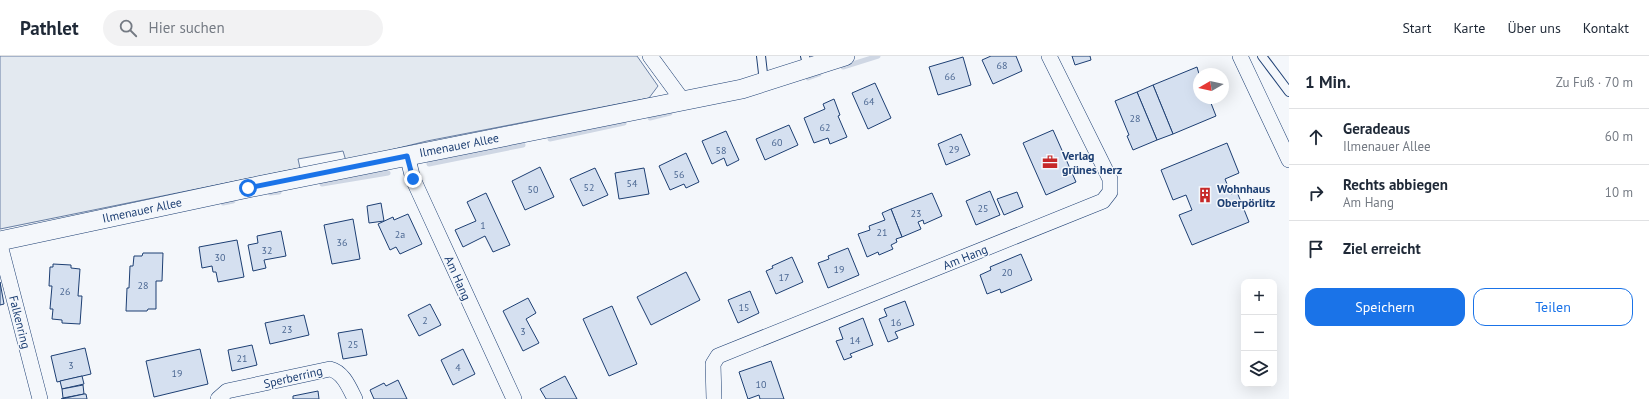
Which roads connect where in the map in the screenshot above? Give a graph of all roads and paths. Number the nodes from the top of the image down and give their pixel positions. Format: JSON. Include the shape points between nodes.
{"nodes":[{"id":1,"x":650,"y":56,"type":"edge"},
{"id":2,"x":761,"y":56,"type":"edge"},
{"id":3,"x":845,"y":56,"type":"edge"},
{"id":4,"x":1049,"y":56,"type":"edge"},
{"id":5,"x":1240,"y":56,"type":"edge"},
{"id":6,"x":1262,"y":56,"type":"edge"},
{"id":7,"x":806,"y":62,"type":"edge"},
{"id":8,"x":764,"y":83,"type":"junction"},
{"id":9,"x":1289,"y":92,"type":"edge"},
{"id":10,"x":683,"y":101,"type":"junction"},
{"id":11,"x":407,"y":156,"type":"junction"},
{"id":12,"x":1289,"y":160,"type":"edge"},
{"id":13,"x":0,"y":241,"type":"edge"},
{"id":14,"x":0,"y":245,"type":"edge"},
{"id":15,"x":40,"y":399,"type":"edge"},
{"id":16,"x":218,"y":399,"type":"edge"},
{"id":17,"x":355,"y":399,"type":"edge"},
{"id":18,"x":514,"y":399,"type":"edge"},
{"id":19,"x":714,"y":399,"type":"edge"}],
"edges":[{"from":1,"to":10,"type":"street"},
{"from":2,"to":8,"type":"lane"},
{"from":3,"to":7,"type":"street","name":"Ilmenauer Allee"},
{"from":4,"to":19,"type":"street","name":"Am Hang","via":[[1110,179],[1110,192],[1102,201],[718,356],[712,364]]},
{"from":5,"to":12,"type":"street"},
{"from":6,"to":9,"type":"lane"},
{"from":7,"to":8,"type":"street","name":"Ilmenauer Allee"},
{"from":8,"to":10,"type":"street","name":"Ilmenauer Allee"},
{"from":10,"to":11,"type":"street","name":"Ilmenauer Allee"},
{"from":11,"to":13,"type":"street","name":"Ilmenauer Allee"},
{"from":11,"to":18,"type":"street","name":"Am Hang","via":[[413,179]]},
{"from":14,"to":15,"type":"street","name":"Falkenring"},
{"from":16,"to":17,"type":"street","name":"Sperberring","via":[[227,391],[330,369],[336,370],[343,378]]}]}
